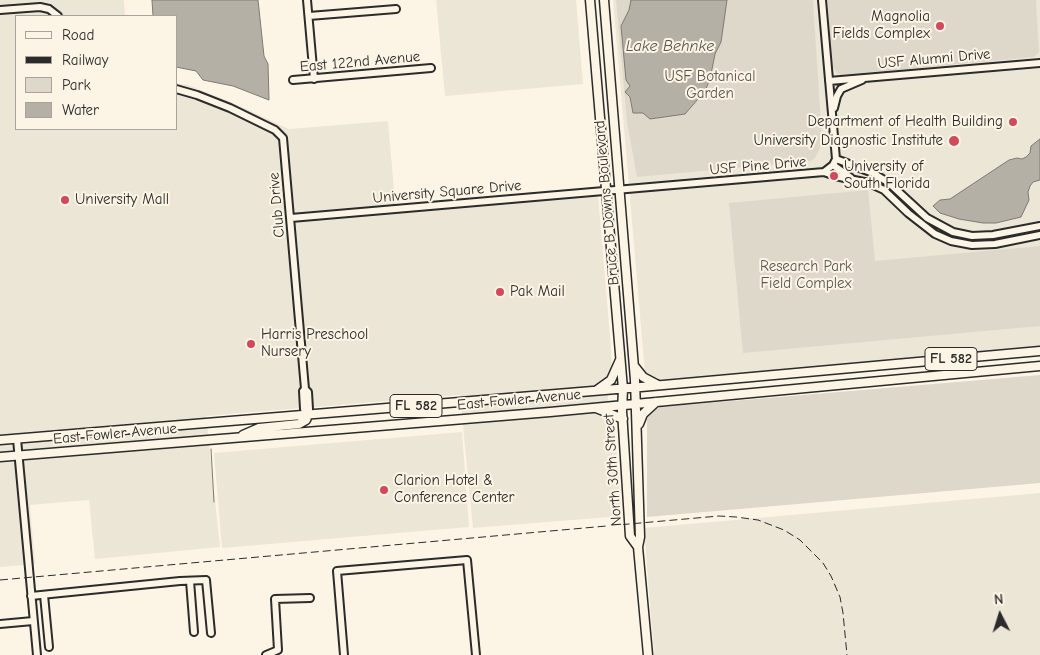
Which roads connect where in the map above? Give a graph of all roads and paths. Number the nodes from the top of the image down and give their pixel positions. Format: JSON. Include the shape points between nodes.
{"nodes":[{"id":1,"x":307,"y":0,"type":"edge"},
{"id":2,"x":590,"y":0,"type":"edge"},
{"id":3,"x":604,"y":0,"type":"edge"},
{"id":4,"x":822,"y":0,"type":"edge"},
{"id":5,"x":396,"y":9,"type":"dead end"},
{"id":6,"x":0,"y":10,"type":"edge"},
{"id":7,"x":57,"y":15,"type":"edge"},
{"id":8,"x":309,"y":16,"type":"junction"},
{"id":9,"x":1040,"y":63,"type":"edge"},
{"id":10,"x":431,"y":68,"type":"dead end"},
{"id":11,"x":867,"y":78,"type":"junction"},
{"id":12,"x":314,"y":79,"type":"junction"},
{"id":13,"x":292,"y":80,"type":"dead end"},
{"id":14,"x":829,"y":81,"type":"junction"},
{"id":15,"x":178,"y":90,"type":"edge"},
{"id":16,"x":833,"y":123,"type":"junction"},
{"id":17,"x":835,"y":162,"type":"junction"},
{"id":18,"x":824,"y":172,"type":"junction"},
{"id":19,"x":873,"y":173,"type":"junction"},
{"id":20,"x":854,"y":180,"type":"junction"},
{"id":21,"x":869,"y":183,"type":"junction"},
{"id":22,"x":620,"y":190,"type":"junction"},
{"id":23,"x":606,"y":191,"type":"junction"},
{"id":24,"x":291,"y":218,"type":"junction"},
{"id":25,"x":1040,"y":226,"type":"edge"},
{"id":26,"x":994,"y":235,"type":"junction"},
{"id":27,"x":1040,"y":235,"type":"edge"},
{"id":28,"x":995,"y":244,"type":"junction"},
{"id":29,"x":1040,"y":351,"type":"edge"},
{"id":30,"x":621,"y":360,"type":"junction"},
{"id":31,"x":633,"y":364,"type":"junction"},
{"id":32,"x":1040,"y":366,"type":"edge"},
{"id":33,"x":660,"y":386,"type":"junction"},
{"id":34,"x":636,"y":388,"type":"junction"},
{"id":35,"x":623,"y":389,"type":"junction"},
{"id":36,"x":595,"y":391,"type":"junction"},
{"id":37,"x":657,"y":401,"type":"junction"},
{"id":38,"x":636,"y":403,"type":"junction"},
{"id":39,"x":622,"y":405,"type":"junction"},
{"id":40,"x":595,"y":407,"type":"junction"},
{"id":41,"x":308,"y":415,"type":"junction"},
{"id":42,"x":623,"y":418,"type":"junction"},
{"id":43,"x":637,"y":428,"type":"junction"},
{"id":44,"x":239,"y":438,"type":"junction"},
{"id":45,"x":18,"y":439,"type":"junction"},
{"id":46,"x":0,"y":440,"type":"edge"},
{"id":47,"x":19,"y":456,"type":"junction"},
{"id":48,"x":0,"y":458,"type":"edge"},
{"id":49,"x":638,"y":547,"type":"junction"},
{"id":50,"x":190,"y":581,"type":"junction"},
{"id":51,"x":44,"y":595,"type":"junction"},
{"id":52,"x":31,"y":596,"type":"junction"},
{"id":53,"x":310,"y":598,"type":"dead end"},
{"id":54,"x":33,"y":621,"type":"junction"},
{"id":55,"x":0,"y":624,"type":"edge"},
{"id":56,"x":194,"y":632,"type":"dead end"},
{"id":57,"x":212,"y":633,"type":"dead end"},
{"id":58,"x":48,"y":647,"type":"dead end"},
{"id":59,"x":37,"y":655,"type":"edge"},
{"id":60,"x":266,"y":655,"type":"edge"},
{"id":61,"x":344,"y":655,"type":"edge"},
{"id":62,"x":476,"y":655,"type":"edge"},
{"id":63,"x":648,"y":655,"type":"edge"}],
"edges":[{"from":1,"to":8,"type":"street"},
{"from":2,"to":23,"type":"main road","name":"Bruce B Downs Boulevard"},
{"from":3,"to":22,"type":"main road","name":"Bruce B Downs Boulevard"},
{"from":4,"to":14,"type":"street"},
{"from":5,"to":8,"type":"street"},
{"from":6,"to":7,"type":"street","via":[[40,7]]},
{"from":8,"to":12,"type":"street"},
{"from":9,"to":11,"type":"street","name":"USF Alumni Drive"},
{"from":10,"to":12,"type":"street","name":"East 122nd Avenue"},
{"from":11,"to":14,"type":"street","name":"USF Alumni Drive"},
{"from":11,"to":16,"type":"street","via":[[841,89],[835,101]]},
{"from":12,"to":13,"type":"street","name":"East 122nd Avenue"},
{"from":14,"to":16,"type":"street"},
{"from":15,"to":24,"type":"street","name":"Club Drive","via":[[230,108],[281,135]]},
{"from":16,"to":17,"type":"street"},
{"from":17,"to":18,"type":"street","name":"USF Pine Drive"},
{"from":17,"to":19,"type":"street"},
{"from":17,"to":20,"type":"street"},
{"from":18,"to":20,"type":"street"},
{"from":18,"to":22,"type":"street","name":"USF Pine Drive"},
{"from":19,"to":21,"type":"street"},
{"from":19,"to":26,"type":"street","via":[[938,225],[972,236]]},
{"from":20,"to":21,"type":"street"},
{"from":21,"to":28,"type":"street","via":[[884,190],[936,234],[965,244]]},
{"from":22,"to":23,"type":"street","name":"USF Pine Drive"},
{"from":22,"to":31,"type":"main road","name":"Bruce B Downs Boulevard"},
{"from":23,"to":24,"type":"street","name":"University Square Drive"},
{"from":23,"to":30,"type":"main road","name":"Bruce B Downs Boulevard"},
{"from":24,"to":41,"type":"street","name":"Club Drive","via":[[304,409]]},
{"from":25,"to":26,"type":"street"},
{"from":26,"to":28,"type":"street"},
{"from":27,"to":28,"type":"street"},
{"from":29,"to":33,"type":"main road","name":"East Fowler Avenue","number":"FL 582"},
{"from":30,"to":35,"type":"main road","name":"Bruce B Downs Boulevard"},
{"from":30,"to":36,"type":"main road","via":[[611,380]]},
{"from":31,"to":33,"type":"main road","via":[[643,378]]},
{"from":31,"to":34,"type":"main road","name":"Bruce B Downs Boulevard"},
{"from":32,"to":37,"type":"main road","name":"East Fowler Avenue","number":"FL 582"},
{"from":33,"to":34,"type":"main road","name":"East Fowler Avenue","number":"FL 582"},
{"from":34,"to":35,"type":"main road","name":"East Fowler Avenue","number":"FL 582"},
{"from":34,"to":38,"type":"main road","name":"Bruce B Downs Boulevard"},
{"from":35,"to":36,"type":"main road","name":"East Fowler Avenue","number":"FL 582"},
{"from":35,"to":39,"type":"main road","name":"North 30th Street"},
{"from":36,"to":41,"type":"main road","name":"East Fowler Avenue","number":"FL 582"},
{"from":37,"to":38,"type":"main road","name":"East Fowler Avenue","number":"FL 582"},
{"from":37,"to":43,"type":"main road","via":[[643,414]]},
{"from":38,"to":39,"type":"main road","name":"East Fowler Avenue","number":"FL 582"},
{"from":38,"to":43,"type":"main road","name":"North 30th Street"},
{"from":39,"to":40,"type":"main road","name":"East Fowler Avenue","number":"FL 582"},
{"from":39,"to":42,"type":"main road","name":"North 30th Street"},
{"from":40,"to":42,"type":"main road"},
{"from":40,"to":44,"type":"main road","name":"East Fowler Avenue","number":"FL 582"},
{"from":41,"to":44,"type":"main road","via":[[302,422],[259,428]]},
{"from":41,"to":45,"type":"main road","name":"East Fowler Avenue","number":"FL 582"},
{"from":42,"to":49,"type":"main road","name":"North 30th Street","via":[[630,536]]},
{"from":43,"to":49,"type":"main road","name":"North 30th Street"},
{"from":44,"to":47,"type":"main road","name":"East Fowler Avenue","number":"FL 582"},
{"from":45,"to":46,"type":"main road","name":"East Fowler Avenue","number":"FL 582"},
{"from":45,"to":47,"type":"street"},
{"from":47,"to":48,"type":"main road","name":"East Fowler Avenue","number":"FL 582"},
{"from":47,"to":52,"type":"street"},
{"from":49,"to":63,"type":"main road","name":"North 30th Street"},
{"from":50,"to":51,"type":"street"},
{"from":50,"to":56,"type":"street"},
{"from":50,"to":57,"type":"street","via":[[206,580]]},
{"from":51,"to":52,"type":"street"},
{"from":51,"to":58,"type":"street"},
{"from":52,"to":54,"type":"street"},
{"from":53,"to":60,"type":"street","via":[[274,599],[278,650]]},
{"from":54,"to":55,"type":"street"},
{"from":54,"to":59,"type":"street"},
{"from":61,"to":62,"type":"street","via":[[337,571],[467,560]]}]}
